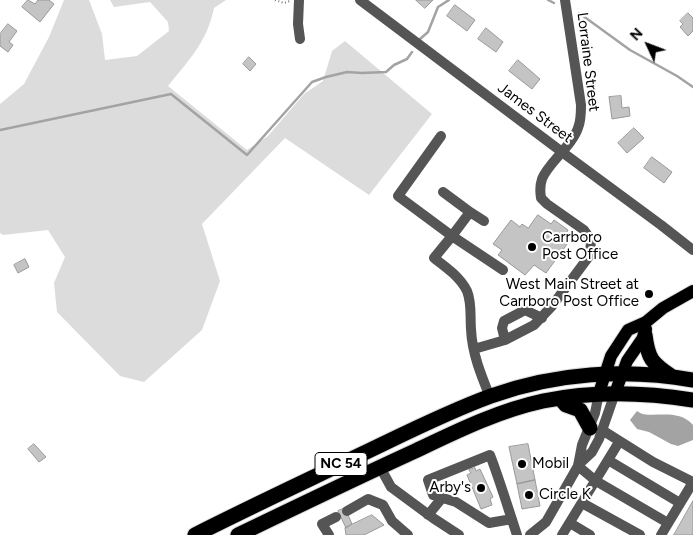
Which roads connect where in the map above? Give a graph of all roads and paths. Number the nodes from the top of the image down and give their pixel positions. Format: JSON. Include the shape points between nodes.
{"nodes":[{"id":1,"x":275,"y":0,"type":"edge"},
{"id":2,"x":293,"y":0,"type":"edge"},
{"id":3,"x":298,"y":0,"type":"edge"},
{"id":4,"x":360,"y":0,"type":"edge"},
{"id":5,"x":565,"y":0,"type":"edge"},
{"id":6,"x":300,"y":39,"type":"dead end"},
{"id":7,"x":441,"y":136,"type":"dead end"},
{"id":8,"x":562,"y":152,"type":"junction"},
{"id":9,"x":443,"y":192,"type":"dead end"},
{"id":10,"x":470,"y":212,"type":"junction"},
{"id":11,"x":484,"y":221,"type":"dead end"},
{"id":12,"x":452,"y":236,"type":"junction"},
{"id":13,"x":693,"y":250,"type":"edge"},
{"id":14,"x":503,"y":270,"type":"dead end"},
{"id":15,"x":693,"y":291,"type":"edge"},
{"id":16,"x":542,"y":318,"type":"junction"},
{"id":17,"x":646,"y":329,"type":"junction"},
{"id":18,"x":505,"y":340,"type":"junction"},
{"id":19,"x":474,"y":350,"type":"junction"},
{"id":20,"x":604,"y":374,"type":"junction"},
{"id":21,"x":621,"y":374,"type":"junction"},
{"id":22,"x":672,"y":377,"type":"junction"},
{"id":23,"x":693,"y":380,"type":"edge"},
{"id":24,"x":599,"y":393,"type":"junction"},
{"id":25,"x":614,"y":393,"type":"junction"},
{"id":26,"x":490,"y":397,"type":"junction"},
{"id":27,"x":560,"y":398,"type":"junction"},
{"id":28,"x":693,"y":400,"type":"edge"},
{"id":29,"x":596,"y":429,"type":"junction"},
{"id":30,"x":619,"y":442,"type":"junction"},
{"id":31,"x":608,"y":460,"type":"junction"},
{"id":32,"x":578,"y":466,"type":"junction"},
{"id":33,"x":380,"y":467,"type":"junction"},
{"id":34,"x":596,"y":481,"type":"junction"},
{"id":35,"x":442,"y":498,"type":"junction"},
{"id":36,"x":582,"y":503,"type":"junction"},
{"id":37,"x":680,"y":503,"type":"junction"},
{"id":38,"x":347,"y":511,"type":"dead end"},
{"id":39,"x":428,"y":515,"type":"junction"},
{"id":40,"x":336,"y":517,"type":"dead end"},
{"id":41,"x":512,"y":519,"type":"junction"},
{"id":42,"x":570,"y":523,"type":"junction"},
{"id":43,"x":668,"y":523,"type":"junction"},
{"id":44,"x":194,"y":535,"type":"edge"},
{"id":45,"x":238,"y":535,"type":"edge"},
{"id":46,"x":329,"y":535,"type":"edge"},
{"id":47,"x":408,"y":535,"type":"edge"},
{"id":48,"x":459,"y":535,"type":"edge"},
{"id":49,"x":516,"y":535,"type":"edge"},
{"id":50,"x":530,"y":535,"type":"edge"},
{"id":51,"x":562,"y":535,"type":"edge"},
{"id":52,"x":590,"y":535,"type":"edge"},
{"id":53,"x":640,"y":535,"type":"edge"},
{"id":54,"x":661,"y":535,"type":"edge"}],
"edges":[{"from":1,"to":2,"type":"path","via":[[284,4]]},
{"from":3,"to":6,"type":"street"},
{"from":4,"to":8,"type":"street","name":"James Street"},
{"from":5,"to":8,"type":"street","name":"Lorraine Street","via":[[582,105],[578,129]]},
{"from":7,"to":12,"type":"street","via":[[398,196]]},
{"from":8,"to":13,"type":"street","name":"James Street"},
{"from":8,"to":16,"type":"street","name":"Lorraine Street","via":[[542,178],[541,198],[584,230],[592,248]]},
{"from":9,"to":10,"type":"street"},
{"from":10,"to":11,"type":"street"},
{"from":10,"to":12,"type":"street"},
{"from":12,"to":14,"type":"street"},
{"from":12,"to":19,"type":"street","via":[[434,258],[448,268],[468,293]]},
{"from":15,"to":17,"type":"main road","via":[[663,308]]},
{"from":16,"to":18,"type":"street"},
{"from":16,"to":18,"type":"street","via":[[525,310],[504,321]]},
{"from":17,"to":20,"type":"main road","via":[[628,330]]},
{"from":17,"to":21,"type":"main road"},
{"from":17,"to":22,"type":"highway","via":[[650,359]]},
{"from":18,"to":19,"type":"street"},
{"from":19,"to":26,"type":"street"},
{"from":20,"to":21,"type":"highway","number":"NC 54"},
{"from":20,"to":24,"type":"main road"},
{"from":20,"to":26,"type":"highway","number":"NC 54","via":[[537,383]]},
{"from":21,"to":22,"type":"highway","number":"NC 54"},
{"from":21,"to":25,"type":"main road"},
{"from":22,"to":23,"type":"highway","number":"NC 54"},
{"from":24,"to":25,"type":"highway","number":"NC 54"},
{"from":24,"to":27,"type":"highway","number":"NC 54"},
{"from":24,"to":29,"type":"street"},
{"from":25,"to":28,"type":"highway","number":"NC 54"},
{"from":25,"to":29,"type":"street"},
{"from":26,"to":44,"type":"highway","number":"NC 54"},
{"from":27,"to":29,"type":"highway","via":[[566,405],[580,410]]},
{"from":27,"to":33,"type":"highway","number":"NC 54","via":[[484,420]]},
{"from":29,"to":30,"type":"street"},
{"from":29,"to":32,"type":"street","via":[[582,445]]},
{"from":30,"to":31,"type":"street"},
{"from":30,"to":37,"type":"street","via":[[693,482]]},
{"from":31,"to":34,"type":"street"},
{"from":31,"to":37,"type":"street"},
{"from":32,"to":34,"type":"street"},
{"from":32,"to":50,"type":"street","via":[[546,522]]},
{"from":33,"to":39,"type":"street","via":[[391,487]]},
{"from":33,"to":45,"type":"highway","number":"NC 54"},
{"from":34,"to":36,"type":"street"},
{"from":34,"to":43,"type":"street"},
{"from":35,"to":39,"type":"street"},
{"from":35,"to":41,"type":"street","via":[[456,502],[489,523]]},
{"from":35,"to":41,"type":"street","via":[[433,494],[428,480],[490,455]]},
{"from":36,"to":42,"type":"street"},
{"from":36,"to":53,"type":"street"},
{"from":37,"to":43,"type":"street"},
{"from":38,"to":47,"type":"street","via":[[368,499],[376,502],[383,505],[392,521]]},
{"from":39,"to":48,"type":"street"},
{"from":40,"to":46,"type":"street","via":[[322,524]]},
{"from":41,"to":49,"type":"street"},
{"from":42,"to":51,"type":"street"},
{"from":42,"to":52,"type":"street"},
{"from":43,"to":54,"type":"street"}]}
